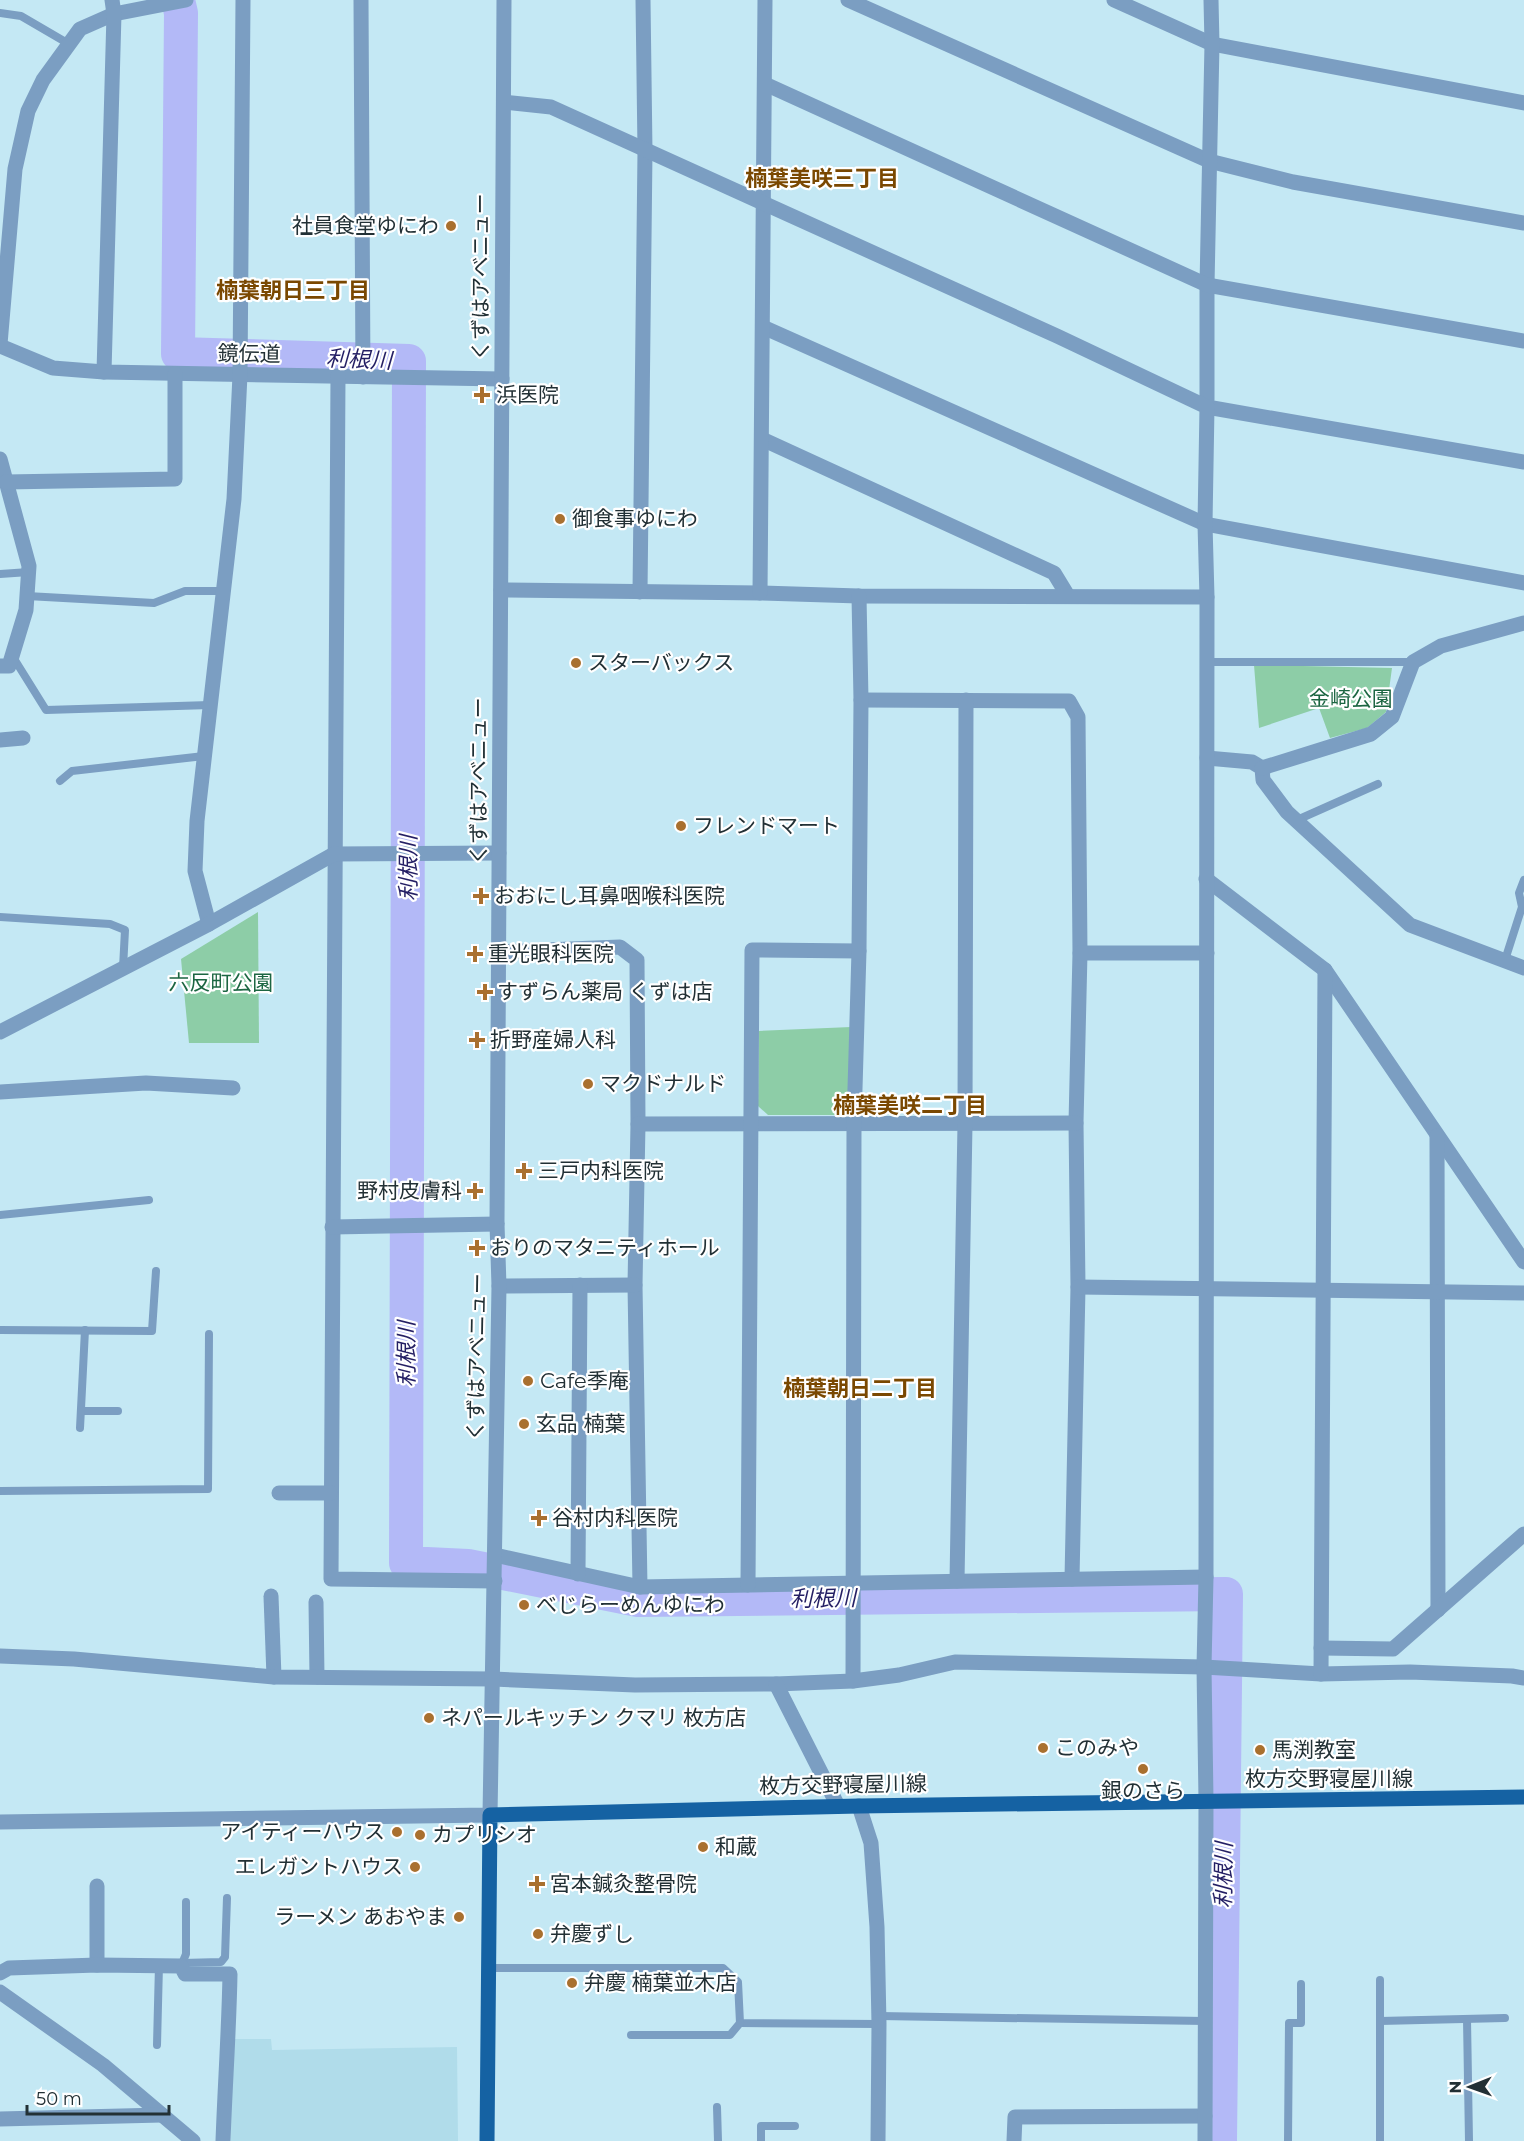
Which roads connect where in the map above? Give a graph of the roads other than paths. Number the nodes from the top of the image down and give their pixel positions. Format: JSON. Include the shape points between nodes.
{"nodes":[{"id":1,"x":186,"y":0,"type":"edge"},
{"id":2,"x":243,"y":0,"type":"edge"},
{"id":3,"x":361,"y":0,"type":"edge"},
{"id":4,"x":504,"y":0,"type":"edge"},
{"id":5,"x":643,"y":0,"type":"edge"},
{"id":6,"x":765,"y":0,"type":"edge"},
{"id":7,"x":848,"y":0,"type":"edge"},
{"id":8,"x":1114,"y":0,"type":"edge"},
{"id":9,"x":1211,"y":0,"type":"edge"},
{"id":10,"x":113,"y":7,"type":"edge"},
{"id":11,"x":2,"y":17,"type":"edge"},
{"id":12,"x":69,"y":44,"type":"junction"},
{"id":13,"x":1212,"y":44,"type":"junction"},
{"id":14,"x":765,"y":84,"type":"junction"},
{"id":15,"x":504,"y":102,"type":"junction"},
{"id":16,"x":1524,"y":103,"type":"edge"},
{"id":17,"x":645,"y":151,"type":"junction"},
{"id":18,"x":1209,"y":161,"type":"junction"},
{"id":19,"x":765,"y":205,"type":"junction"},
{"id":20,"x":1524,"y":223,"type":"edge"},
{"id":21,"x":1207,"y":285,"type":"junction"},
{"id":22,"x":763,"y":327,"type":"junction"},
{"id":23,"x":1524,"y":341,"type":"edge"},
{"id":24,"x":0,"y":345,"type":"edge"},
{"id":25,"x":104,"y":372,"type":"junction"},
{"id":26,"x":175,"y":374,"type":"junction"},
{"id":27,"x":240,"y":375,"type":"junction"},
{"id":28,"x":338,"y":376,"type":"junction"},
{"id":29,"x":363,"y":377,"type":"junction"},
{"id":30,"x":502,"y":379,"type":"junction"},
{"id":31,"x":1207,"y":407,"type":"junction"},
{"id":32,"x":762,"y":439,"type":"junction"},
{"id":33,"x":0,"y":459,"type":"edge"},
{"id":34,"x":1524,"y":462,"type":"edge"},
{"id":35,"x":3,"y":482,"type":"edge"},
{"id":36,"x":1205,"y":524,"type":"junction"},
{"id":37,"x":29,"y":572,"type":"junction"},
{"id":38,"x":0,"y":574,"type":"edge"},
{"id":39,"x":1524,"y":583,"type":"edge"},
{"id":40,"x":501,"y":590,"type":"junction"},
{"id":41,"x":224,"y":591,"type":"junction"},
{"id":42,"x":640,"y":592,"type":"junction"},
{"id":43,"x":760,"y":593,"type":"junction"},
{"id":44,"x":27,"y":596,"type":"junction"},
{"id":45,"x":859,"y":596,"type":"junction"},
{"id":46,"x":1068,"y":596,"type":"junction"},
{"id":47,"x":1207,"y":597,"type":"junction"},
{"id":48,"x":1524,"y":624,"type":"edge"},
{"id":49,"x":6,"y":661,"type":"edge"},
{"id":50,"x":1207,"y":662,"type":"junction"},
{"id":51,"x":1413,"y":663,"type":"junction"},
{"id":52,"x":861,"y":700,"type":"junction"},
{"id":53,"x":966,"y":700,"type":"junction"},
{"id":54,"x":210,"y":705,"type":"junction"},
{"id":55,"x":24,"y":738,"type":"dead end"},
{"id":56,"x":2,"y":745,"type":"edge"},
{"id":57,"x":204,"y":756,"type":"junction"},
{"id":58,"x":1207,"y":758,"type":"junction"},
{"id":59,"x":1262,"y":768,"type":"junction"},
{"id":60,"x":60,"y":781,"type":"dead end"},
{"id":61,"x":1378,"y":784,"type":"dead end"},
{"id":62,"x":1297,"y":820,"type":"junction"},
{"id":63,"x":499,"y":853,"type":"junction"},
{"id":64,"x":334,"y":854,"type":"junction"},
{"id":65,"x":1206,"y":879,"type":"junction"},
{"id":66,"x":1524,"y":880,"type":"edge"},
{"id":67,"x":0,"y":917,"type":"edge"},
{"id":68,"x":209,"y":924,"type":"junction"},
{"id":69,"x":859,"y":951,"type":"junction"},
{"id":70,"x":499,"y":952,"type":"junction"},
{"id":71,"x":1080,"y":953,"type":"junction"},
{"id":72,"x":1206,"y":953,"type":"junction"},
{"id":73,"x":1505,"y":960,"type":"junction"},
{"id":74,"x":123,"y":968,"type":"junction"},
{"id":75,"x":1524,"y":968,"type":"edge"},
{"id":76,"x":1325,"y":970,"type":"junction"},
{"id":77,"x":0,"y":1032,"type":"edge"},
{"id":78,"x":234,"y":1088,"type":"dead end"},
{"id":79,"x":0,"y":1092,"type":"edge"},
{"id":80,"x":752,"y":1123,"type":"junction"},
{"id":81,"x":854,"y":1123,"type":"junction"},
{"id":82,"x":1076,"y":1123,"type":"junction"},
{"id":83,"x":638,"y":1124,"type":"junction"},
{"id":84,"x":965,"y":1124,"type":"junction"},
{"id":85,"x":1437,"y":1136,"type":"junction"},
{"id":86,"x":149,"y":1200,"type":"dead end"},
{"id":87,"x":0,"y":1215,"type":"edge"},
{"id":88,"x":497,"y":1224,"type":"junction"},
{"id":89,"x":332,"y":1227,"type":"junction"},
{"id":90,"x":1524,"y":1262,"type":"edge"},
{"id":91,"x":156,"y":1271,"type":"dead end"},
{"id":92,"x":580,"y":1285,"type":"junction"},
{"id":93,"x":635,"y":1285,"type":"junction"},
{"id":94,"x":499,"y":1286,"type":"junction"},
{"id":95,"x":1078,"y":1287,"type":"junction"},
{"id":96,"x":1206,"y":1289,"type":"junction"},
{"id":97,"x":1324,"y":1291,"type":"junction"},
{"id":98,"x":1437,"y":1292,"type":"junction"},
{"id":99,"x":1524,"y":1293,"type":"edge"},
{"id":100,"x":0,"y":1329,"type":"edge"},
{"id":101,"x":85,"y":1330,"type":"junction"},
{"id":102,"x":209,"y":1334,"type":"dead end"},
{"id":103,"x":81,"y":1411,"type":"junction"},
{"id":104,"x":118,"y":1411,"type":"dead end"},
{"id":105,"x":80,"y":1428,"type":"dead end"},
{"id":106,"x":0,"y":1491,"type":"edge"},
{"id":107,"x":279,"y":1492,"type":"dead end"},
{"id":108,"x":330,"y":1493,"type":"junction"},
{"id":109,"x":1524,"y":1534,"type":"edge"},
{"id":110,"x":495,"y":1555,"type":"junction"},
{"id":111,"x":578,"y":1574,"type":"junction"},
{"id":112,"x":1206,"y":1577,"type":"junction"},
{"id":113,"x":1072,"y":1579,"type":"junction"},
{"id":114,"x":495,"y":1581,"type":"junction"},
{"id":115,"x":957,"y":1581,"type":"junction"},
{"id":116,"x":853,"y":1583,"type":"junction"},
{"id":117,"x":748,"y":1585,"type":"junction"},
{"id":118,"x":640,"y":1587,"type":"junction"},
{"id":119,"x":271,"y":1596,"type":"dead end"},
{"id":120,"x":316,"y":1602,"type":"dead end"},
{"id":121,"x":1438,"y":1610,"type":"junction"},
{"id":122,"x":1321,"y":1648,"type":"junction"},
{"id":123,"x":0,"y":1656,"type":"edge"},
{"id":124,"x":1204,"y":1667,"type":"junction"},
{"id":125,"x":1321,"y":1674,"type":"junction"},
{"id":126,"x":274,"y":1677,"type":"junction"},
{"id":127,"x":317,"y":1677,"type":"junction"},
{"id":128,"x":493,"y":1678,"type":"junction"},
{"id":129,"x":1524,"y":1678,"type":"edge"},
{"id":130,"x":853,"y":1681,"type":"junction"},
{"id":131,"x":776,"y":1684,"type":"junction"},
{"id":132,"x":1524,"y":1797,"type":"edge"},
{"id":133,"x":1211,"y":1801,"type":"junction"},
{"id":134,"x":838,"y":1806,"type":"junction"},
{"id":135,"x":859,"y":1806,"type":"junction"},
{"id":136,"x":490,"y":1815,"type":"junction"},
{"id":137,"x":0,"y":1822,"type":"edge"},
{"id":138,"x":97,"y":1886,"type":"dead end"},
{"id":139,"x":227,"y":1898,"type":"dead end"},
{"id":140,"x":186,"y":1902,"type":"dead end"},
{"id":141,"x":182,"y":1964,"type":"junction"},
{"id":142,"x":97,"y":1965,"type":"junction"},
{"id":143,"x":159,"y":1965,"type":"junction"},
{"id":144,"x":488,"y":1968,"type":"junction"},
{"id":145,"x":0,"y":1973,"type":"edge"},
{"id":146,"x":1380,"y":1980,"type":"dead end"},
{"id":147,"x":1301,"y":1984,"type":"dead end"},
{"id":148,"x":0,"y":1992,"type":"edge"},
{"id":149,"x":1505,"y":2018,"type":"dead end"},
{"id":150,"x":1467,"y":2019,"type":"junction"},
{"id":151,"x":879,"y":2020,"type":"junction"},
{"id":152,"x":1206,"y":2021,"type":"junction"},
{"id":153,"x":1380,"y":2021,"type":"junction"},
{"id":154,"x":740,"y":2023,"type":"junction"},
{"id":155,"x":632,"y":2035,"type":"dead end"},
{"id":156,"x":157,"y":2045,"type":"dead end"},
{"id":157,"x":717,"y":2107,"type":"dead end"},
{"id":158,"x":162,"y":2115,"type":"junction"},
{"id":159,"x":1205,"y":2116,"type":"junction"},
{"id":160,"x":0,"y":2119,"type":"edge"},
{"id":161,"x":795,"y":2127,"type":"dead end"},
{"id":162,"x":193,"y":2141,"type":"edge"},
{"id":163,"x":223,"y":2141,"type":"edge"},
{"id":164,"x":487,"y":2141,"type":"edge"},
{"id":165,"x":718,"y":2141,"type":"edge"},
{"id":166,"x":761,"y":2141,"type":"edge"},
{"id":167,"x":878,"y":2141,"type":"edge"},
{"id":168,"x":1014,"y":2141,"type":"edge"},
{"id":169,"x":1205,"y":2141,"type":"edge"},
{"id":170,"x":1288,"y":2141,"type":"edge"},
{"id":171,"x":1380,"y":2141,"type":"edge"},
{"id":172,"x":1469,"y":2141,"type":"edge"}],
"edges":[{"from":1,"to":10,"type":"street"},
{"from":2,"to":27,"type":"street"},
{"from":3,"to":29,"type":"street"},
{"from":4,"to":15,"type":"street","name":"くずはアベニュー"},
{"from":5,"to":17,"type":"street"},
{"from":6,"to":14,"type":"street"},
{"from":7,"to":18,"type":"street"},
{"from":8,"to":13,"type":"street"},
{"from":9,"to":13,"type":"street"},
{"from":10,"to":12,"type":"street","via":[[80,29]]},
{"from":10,"to":25,"type":"street"},
{"from":11,"to":12,"type":"lane","via":[[21,16]]},
{"from":12,"to":24,"type":"street","via":[[43,80],[28,111],[15,169]]},
{"from":13,"to":16,"type":"street"},
{"from":13,"to":18,"type":"street"},
{"from":14,"to":19,"type":"street"},
{"from":14,"to":21,"type":"street"},
{"from":15,"to":17,"type":"street","via":[[551,107]]},
{"from":15,"to":30,"type":"street","name":"くずはアベニュー"},
{"from":17,"to":19,"type":"street"},
{"from":17,"to":42,"type":"street"},
{"from":18,"to":20,"type":"street","via":[[1293,182]]},
{"from":18,"to":21,"type":"street"},
{"from":19,"to":22,"type":"street"},
{"from":19,"to":31,"type":"street"},
{"from":21,"to":23,"type":"street"},
{"from":21,"to":31,"type":"street"},
{"from":22,"to":32,"type":"street"},
{"from":22,"to":36,"type":"street"},
{"from":24,"to":25,"type":"street","name":"鏡伝道","via":[[53,368]]},
{"from":25,"to":26,"type":"street","name":"鏡伝道"},
{"from":26,"to":27,"type":"street","name":"鏡伝道"},
{"from":26,"to":35,"type":"street","via":[[175,479]]},
{"from":27,"to":28,"type":"street","name":"鏡伝道"},
{"from":27,"to":41,"type":"street","via":[[234,499]]},
{"from":28,"to":29,"type":"street","name":"鏡伝道"},
{"from":28,"to":64,"type":"street"},
{"from":29,"to":30,"type":"street","name":"鏡伝道"},
{"from":30,"to":40,"type":"street","name":"くずはアベニュー"},
{"from":31,"to":34,"type":"street"},
{"from":31,"to":36,"type":"street"},
{"from":32,"to":43,"type":"street"},
{"from":32,"to":46,"type":"street","via":[[1054,573]]},
{"from":33,"to":35,"type":"street"},
{"from":35,"to":37,"type":"street"},
{"from":36,"to":39,"type":"street"},
{"from":36,"to":47,"type":"street"},
{"from":37,"to":38,"type":"lane"},
{"from":37,"to":44,"type":"street"},
{"from":40,"to":42,"type":"street"},
{"from":40,"to":63,"type":"street","name":"くずはアベニュー"},
{"from":41,"to":44,"type":"lane","via":[[184,591],[154,603]]},
{"from":41,"to":54,"type":"street"},
{"from":42,"to":43,"type":"street"},
{"from":43,"to":45,"type":"street"},
{"from":44,"to":49,"type":"street","via":[[26,610]]},
{"from":45,"to":46,"type":"street"},
{"from":45,"to":52,"type":"street"},
{"from":46,"to":47,"type":"street"},
{"from":47,"to":50,"type":"street"},
{"from":48,"to":51,"type":"street","via":[[1441,646]]},
{"from":49,"to":54,"type":"lane","via":[[45,710]]},
{"from":50,"to":51,"type":"lane"},
{"from":50,"to":58,"type":"street"},
{"from":51,"to":59,"type":"street","via":[[1392,717],[1371,734]]},
{"from":52,"to":53,"type":"street"},
{"from":52,"to":69,"type":"street"},
{"from":53,"to":71,"type":"street","via":[[1069,701],[1078,717]]},
{"from":53,"to":84,"type":"street"},
{"from":54,"to":57,"type":"street"},
{"from":55,"to":56,"type":"street"},
{"from":57,"to":60,"type":"lane","via":[[72,771]]},
{"from":57,"to":68,"type":"street","via":[[195,871]]},
{"from":58,"to":59,"type":"street","via":[[1252,762]]},
{"from":58,"to":65,"type":"street"},
{"from":59,"to":62,"type":"street","via":[[1263,780]]},
{"from":61,"to":62,"type":"lane"},
{"from":62,"to":73,"type":"street","via":[[1410,925]]},
{"from":63,"to":64,"type":"street"},
{"from":63,"to":70,"type":"street","name":"くずはアベニュー"},
{"from":64,"to":68,"type":"street"},
{"from":64,"to":89,"type":"street"},
{"from":65,"to":72,"type":"street"},
{"from":65,"to":76,"type":"street"},
{"from":66,"to":73,"type":"lane","via":[[1519,893],[1522,907]]},
{"from":67,"to":74,"type":"lane","via":[[110,924],[125,930]]},
{"from":68,"to":74,"type":"street"},
{"from":69,"to":80,"type":"street","via":[[752,950]]},
{"from":69,"to":81,"type":"street"},
{"from":70,"to":83,"type":"street","via":[[620,947],[636,960]]},
{"from":70,"to":88,"type":"street","name":"くずはアベニュー"},
{"from":71,"to":72,"type":"street"},
{"from":71,"to":82,"type":"street"},
{"from":72,"to":96,"type":"street"},
{"from":73,"to":75,"type":"street"},
{"from":74,"to":77,"type":"street"},
{"from":76,"to":85,"type":"street"},
{"from":76,"to":97,"type":"street"},
{"from":78,"to":79,"type":"street","via":[[146,1083]]},
{"from":80,"to":81,"type":"street"},
{"from":80,"to":83,"type":"street"},
{"from":80,"to":117,"type":"street"},
{"from":81,"to":84,"type":"street"},
{"from":81,"to":116,"type":"street"},
{"from":82,"to":84,"type":"street"},
{"from":82,"to":95,"type":"street"},
{"from":83,"to":93,"type":"street"},
{"from":84,"to":115,"type":"street"},
{"from":85,"to":90,"type":"street"},
{"from":85,"to":98,"type":"street"},
{"from":86,"to":87,"type":"lane"},
{"from":88,"to":89,"type":"street"},
{"from":88,"to":94,"type":"street","name":"くずはアベニュー"},
{"from":89,"to":108,"type":"street"},
{"from":91,"to":101,"type":"lane","via":[[152,1331]]},
{"from":92,"to":93,"type":"street"},
{"from":92,"to":94,"type":"street"},
{"from":92,"to":111,"type":"street"},
{"from":93,"to":118,"type":"street"},
{"from":94,"to":110,"type":"street","name":"くずはアベニュー"},
{"from":95,"to":96,"type":"street"},
{"from":95,"to":113,"type":"street"},
{"from":96,"to":97,"type":"street"},
{"from":96,"to":112,"type":"street"},
{"from":97,"to":98,"type":"street"},
{"from":97,"to":122,"type":"street"},
{"from":98,"to":99,"type":"street"},
{"from":98,"to":121,"type":"street"},
{"from":100,"to":101,"type":"lane"},
{"from":101,"to":103,"type":"lane"},
{"from":102,"to":106,"type":"lane","via":[[208,1489]]},
{"from":103,"to":104,"type":"lane"},
{"from":103,"to":105,"type":"lane"},
{"from":107,"to":108,"type":"street"},
{"from":108,"to":114,"type":"street","via":[[331,1580]]},
{"from":109,"to":121,"type":"street"},
{"from":110,"to":111,"type":"street"},
{"from":110,"to":114,"type":"street","name":"くずはアベニュー"},
{"from":111,"to":118,"type":"street"},
{"from":112,"to":113,"type":"street"},
{"from":112,"to":124,"type":"street"},
{"from":113,"to":115,"type":"street"},
{"from":114,"to":128,"type":"street","name":"くずはアベニュー"},
{"from":115,"to":116,"type":"street"},
{"from":116,"to":117,"type":"street"},
{"from":116,"to":130,"type":"street"},
{"from":117,"to":118,"type":"street"},
{"from":119,"to":126,"type":"street"},
{"from":120,"to":127,"type":"street"},
{"from":121,"to":122,"type":"street","via":[[1393,1649]]},
{"from":122,"to":125,"type":"street"},
{"from":123,"to":126,"type":"street"},
{"from":124,"to":125,"type":"street"},
{"from":124,"to":130,"type":"street","via":[[955,1662]]},
{"from":124,"to":133,"type":"street"},
{"from":125,"to":129,"type":"street","via":[[1410,1672]]},
{"from":126,"to":127,"type":"street"},
{"from":127,"to":128,"type":"street"},
{"from":128,"to":131,"type":"street","via":[[635,1685]]},
{"from":128,"to":136,"type":"street","name":"くずはアベニュー"},
{"from":130,"to":131,"type":"street"},
{"from":131,"to":134,"type":"street"},
{"from":132,"to":133,"type":"main road","name":"枚方交野寝屋川線"},
{"from":133,"to":135,"type":"main road","name":"枚方交野寝屋川線"},
{"from":133,"to":152,"type":"street"},
{"from":134,"to":135,"type":"main road","name":"枚方交野寝屋川線"},
{"from":134,"to":136,"type":"main road","name":"枚方交野寝屋川線"},
{"from":135,"to":151,"type":"street","via":[[871,1843]]},
{"from":136,"to":137,"type":"street"},
{"from":136,"to":144,"type":"main road"},
{"from":138,"to":142,"type":"street"},
{"from":139,"to":141,"type":"lane","via":[[225,1957],[220,1962]]},
{"from":140,"to":141,"type":"lane","via":[[186,1954]]},
{"from":141,"to":143,"type":"street"},
{"from":141,"to":163,"type":"street","via":[[185,1974],[230,1974]]},
{"from":142,"to":143,"type":"street"},
{"from":142,"to":145,"type":"street","via":[[9,1968]]},
{"from":143,"to":156,"type":"lane"},
{"from":144,"to":154,"type":"lane","via":[[723,1968],[738,1982]]},
{"from":144,"to":164,"type":"main road"},
{"from":146,"to":153,"type":"lane"},
{"from":147,"to":170,"type":"lane","via":[[1301,2023],[1289,2023]]},
{"from":148,"to":158,"type":"street","via":[[104,2065]]},
{"from":149,"to":150,"type":"lane"},
{"from":150,"to":153,"type":"lane"},
{"from":150,"to":172,"type":"lane"},
{"from":151,"to":152,"type":"lane"},
{"from":151,"to":154,"type":"lane"},
{"from":151,"to":167,"type":"street"},
{"from":152,"to":159,"type":"street"},
{"from":153,"to":171,"type":"lane"},
{"from":154,"to":155,"type":"lane","via":[[730,2035]]},
{"from":157,"to":165,"type":"lane"},
{"from":158,"to":160,"type":"street"},
{"from":158,"to":162,"type":"street"},
{"from":159,"to":168,"type":"street","via":[[1015,2117]]},
{"from":159,"to":169,"type":"street"},
{"from":161,"to":166,"type":"lane","via":[[762,2126]]}]}
